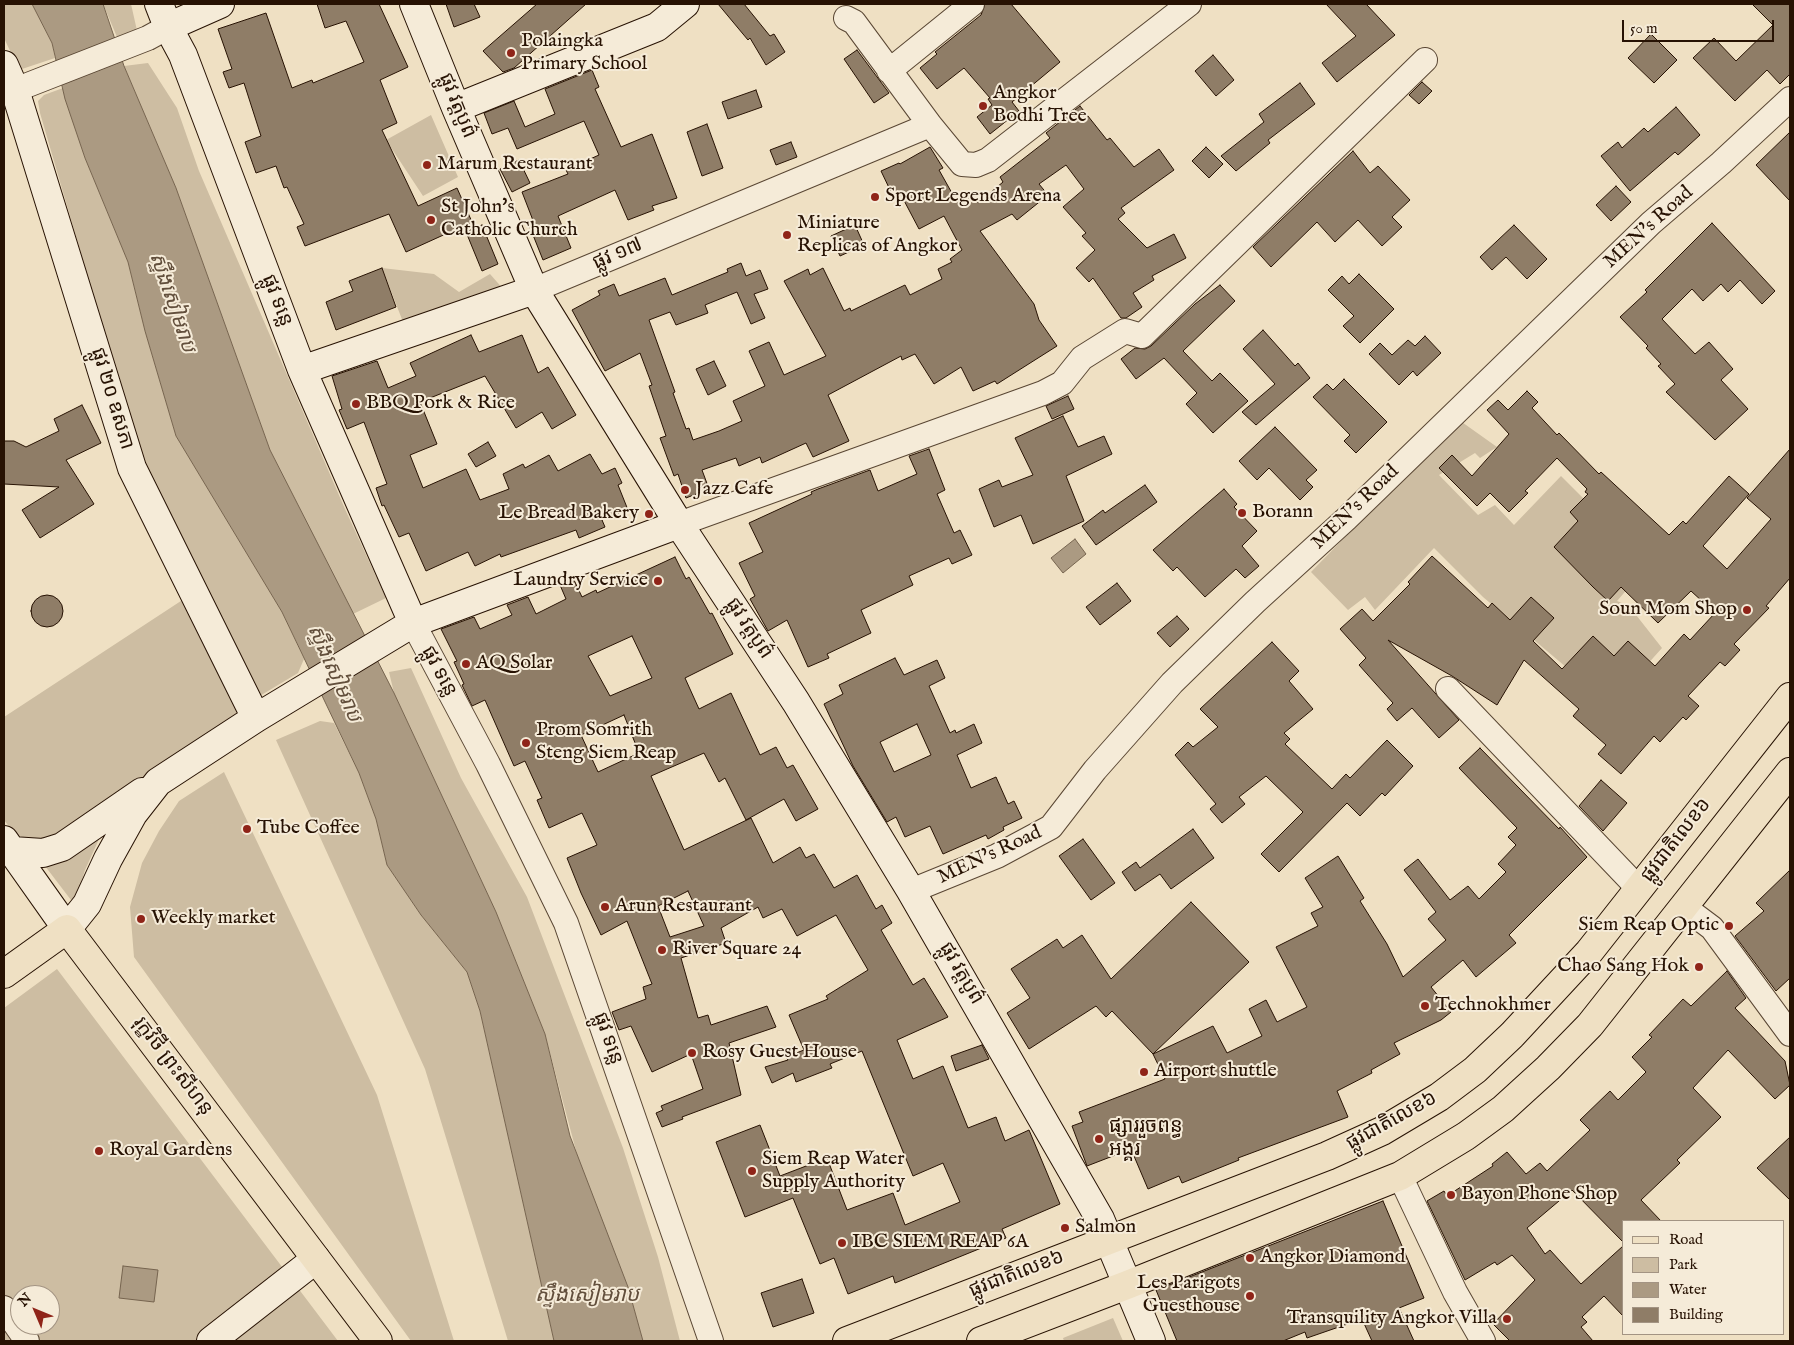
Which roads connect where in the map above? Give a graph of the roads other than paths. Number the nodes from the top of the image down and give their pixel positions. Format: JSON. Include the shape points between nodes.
{"nodes":[{"id":1,"x":220,"y":4,"type":"edge"},
{"id":2,"x":414,"y":4,"type":"edge"},
{"id":3,"x":686,"y":4,"type":"edge"},
{"id":4,"x":972,"y":4,"type":"edge"},
{"id":5,"x":1189,"y":4,"type":"edge"},
{"id":6,"x":846,"y":18,"type":"dead end"},
{"id":7,"x":158,"y":23,"type":"edge"},
{"id":8,"x":1425,"y":60,"type":"dead end"},
{"id":9,"x":4,"y":65,"type":"edge"},
{"id":10,"x":890,"y":71,"type":"junction"},
{"id":11,"x":15,"y":90,"type":"junction"},
{"id":12,"x":1790,"y":100,"type":"edge"},
{"id":13,"x":456,"y":108,"type":"junction"},
{"id":14,"x":930,"y":126,"type":"junction"},
{"id":15,"x":534,"y":290,"type":"junction"},
{"id":16,"x":302,"y":370,"type":"junction"},
{"id":17,"x":679,"y":524,"type":"junction"},
{"id":18,"x":412,"y":624,"type":"junction"},
{"id":19,"x":1448,"y":689,"type":"dead end"},
{"id":20,"x":1790,"y":697,"type":"edge"},
{"id":21,"x":256,"y":718,"type":"junction"},
{"id":22,"x":1790,"y":772,"type":"edge"},
{"id":23,"x":158,"y":782,"type":"junction"},
{"id":24,"x":8,"y":845,"type":"edge"},
{"id":25,"x":1639,"y":889,"type":"junction"},
{"id":26,"x":911,"y":891,"type":"junction"},
{"id":27,"x":1684,"y":907,"type":"junction"},
{"id":28,"x":67,"y":929,"type":"junction"},
{"id":29,"x":4,"y":974,"type":"edge"},
{"id":30,"x":1790,"y":1034,"type":"edge"},
{"id":31,"x":1400,"y":1176,"type":"junction"},
{"id":32,"x":1109,"y":1240,"type":"junction"},
{"id":33,"x":316,"y":1259,"type":"junction"},
{"id":34,"x":1127,"y":1285,"type":"junction"},
{"id":35,"x":4,"y":1308,"type":"edge"},
{"id":36,"x":27,"y":1341,"type":"edge"},
{"id":37,"x":210,"y":1341,"type":"edge"},
{"id":38,"x":378,"y":1341,"type":"edge"},
{"id":39,"x":711,"y":1341,"type":"edge"},
{"id":40,"x":846,"y":1341,"type":"edge"},
{"id":41,"x":981,"y":1341,"type":"edge"},
{"id":42,"x":1150,"y":1341,"type":"edge"},
{"id":43,"x":1483,"y":1341,"type":"edge"}],
"edges":[{"from":1,"to":7,"type":"street"},
{"from":2,"to":13,"type":"street","name":"ផ្លូវ វត្តបូព៌"},
{"from":3,"to":13,"type":"street","via":[[657,26]]},
{"from":4,"to":10,"type":"street"},
{"from":5,"to":14,"type":"street","via":[[988,160],[976,165],[962,164]]},
{"from":6,"to":10,"type":"street","via":[[854,22]]},
{"from":7,"to":11,"type":"street","via":[[52,76]]},
{"from":7,"to":16,"type":"street","name":"ផ្លូវ ទន្លេ","via":[[183,55]]},
{"from":8,"to":17,"type":"street","via":[[1142,336],[1126,331],[1082,358],[1062,383],[1043,393]]},
{"from":9,"to":11,"type":"street","name":"ផ្លូវ ២០ ឧសភា"},
{"from":10,"to":14,"type":"street"},
{"from":11,"to":21,"type":"street","name":"ផ្លូវ ២០ ឧសភា","via":[[132,468]]},
{"from":12,"to":26,"type":"street","name":"MEN's Road","via":[[1721,164],[1651,222],[1172,683],[1095,770],[1051,828],[997,856]]},
{"from":13,"to":15,"type":"street","name":"ផ្លូវ វត្តបូព៌"},
{"from":14,"to":15,"type":"street","name":"ផ្លូវ ១៧"},
{"from":15,"to":16,"type":"street","name":"ផ្លូវ ១៧"},
{"from":15,"to":17,"type":"street","name":"ផ្លូវ វត្តបូព៌"},
{"from":16,"to":18,"type":"street","name":"ផ្លូវ ទន្លេ"},
{"from":17,"to":18,"type":"street"},
{"from":17,"to":26,"type":"street","name":"ផ្លូវ វត្តបូព៌","via":[[796,702]]},
{"from":18,"to":21,"type":"street"},
{"from":18,"to":39,"type":"street","name":"ផ្លូវ ទន្លេ","via":[[488,764],[566,923]]},
{"from":19,"to":25,"type":"street"},
{"from":20,"to":25,"type":"main road","name":"ផ្លូវជាតិលេខ៦"},
{"from":21,"to":23,"type":"street"},
{"from":22,"to":27,"type":"main road"},
{"from":23,"to":24,"type":"street","via":[[62,847],[43,853]]},
{"from":23,"to":28,"type":"street","via":[[134,814],[87,904]]},
{"from":24,"to":28,"type":"street","name":"រុក្ខវិថី ព្រះសីហនុ"},
{"from":25,"to":32,"type":"main road","name":"ផ្លូវជាតិលេខ៦","via":[[1549,998],[1475,1070],[1439,1097],[1357,1144]]},
{"from":26,"to":32,"type":"street","name":"ផ្លូវ វត្តបូព៌","via":[[1034,1102]]},
{"from":27,"to":30,"type":"street","via":[[1712,928]]},
{"from":27,"to":31,"type":"main road","via":[[1590,1025],[1548,1068],[1503,1109],[1466,1136]]},
{"from":28,"to":29,"type":"main road"},
{"from":28,"to":33,"type":"main road","name":"រុក្ខវិថី ព្រះសីហនុ"},
{"from":31,"to":34,"type":"main road"},
{"from":31,"to":43,"type":"street","via":[[1455,1292]]},
{"from":32,"to":34,"type":"street","name":"ផ្លូវ វត្តបូព៌"},
{"from":32,"to":40,"type":"main road","name":"ផ្លូវជាតិលេខ៦"},
{"from":33,"to":37,"type":"street"},
{"from":33,"to":38,"type":"main road","name":"រុក្ខវិថី ព្រះសីហនុ"},
{"from":34,"to":41,"type":"main road"},
{"from":34,"to":42,"type":"street","name":"ផ្លូវ វត្តបូព៌"},
{"from":35,"to":36,"type":"street"}]}
